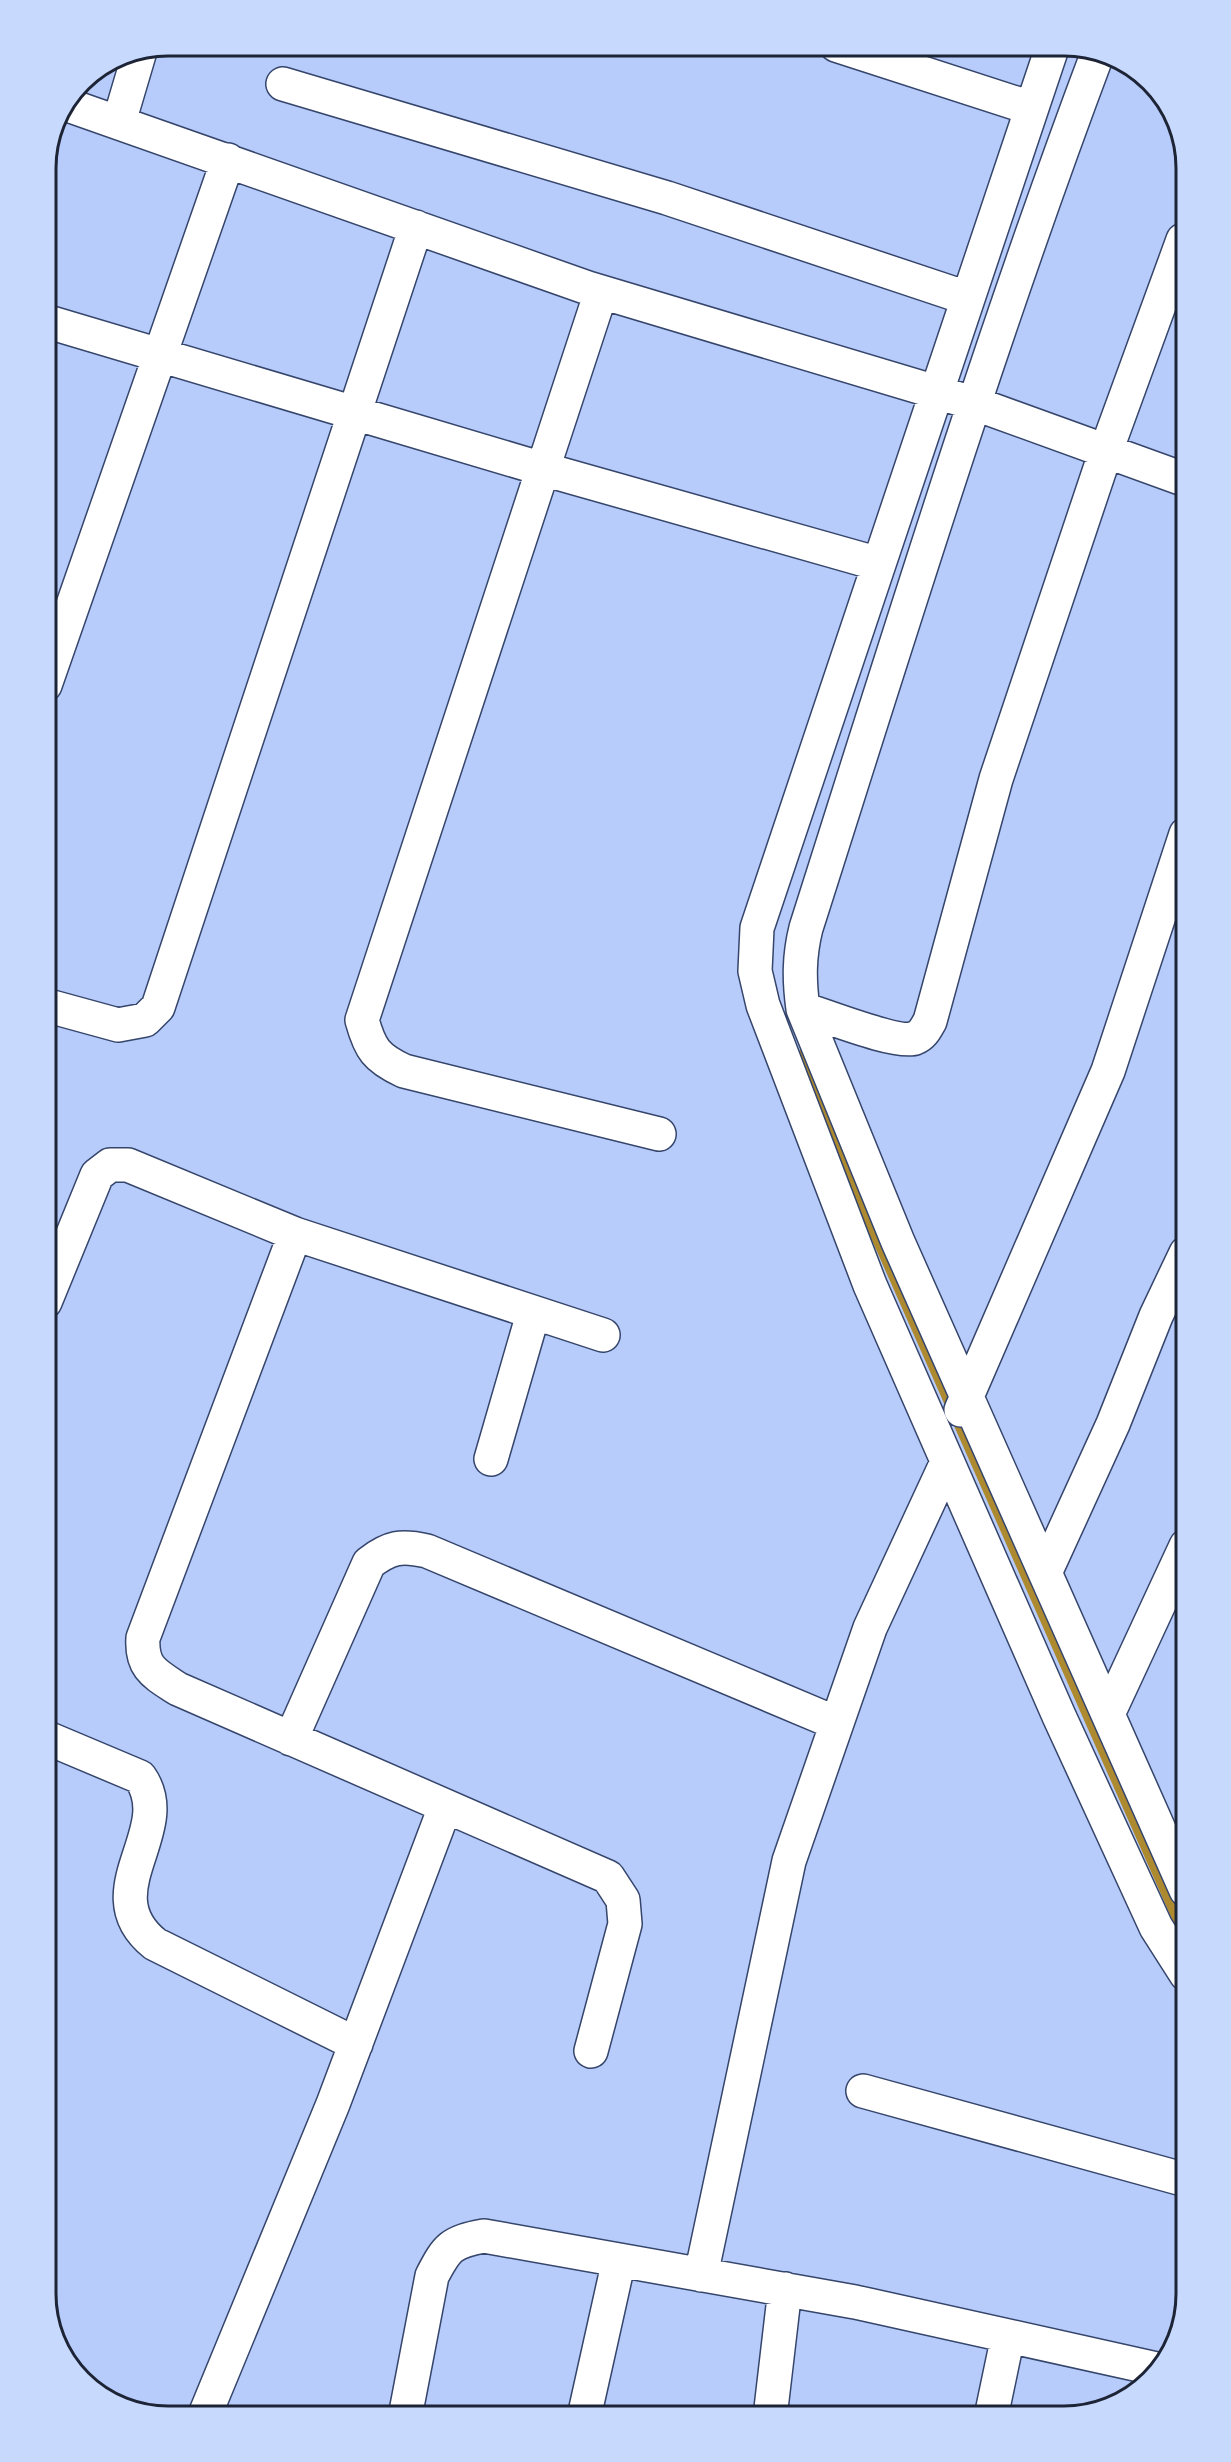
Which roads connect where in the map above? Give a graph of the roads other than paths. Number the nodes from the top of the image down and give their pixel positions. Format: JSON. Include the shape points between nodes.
{"nodes":[{"id":1,"x":870,"y":56,"type":"edge"},
{"id":2,"x":1049,"y":56,"type":"edge"},
{"id":3,"x":137,"y":60,"type":"edge"},
{"id":4,"x":1095,"y":60,"type":"edge"},
{"id":5,"x":283,"y":84,"type":"dead end"},
{"id":6,"x":73,"y":107,"type":"edge"},
{"id":7,"x":1031,"y":108,"type":"junction"},
{"id":8,"x":119,"y":122,"type":"junction"},
{"id":9,"x":228,"y":160,"type":"junction"},
{"id":10,"x":416,"y":227,"type":"junction"},
{"id":11,"x":1176,"y":259,"type":"edge"},
{"id":12,"x":601,"y":292,"type":"junction"},
{"id":13,"x":967,"y":298,"type":"junction"},
{"id":14,"x":56,"y":324,"type":"edge"},
{"id":15,"x":160,"y":354,"type":"junction"},
{"id":16,"x":957,"y":399,"type":"junction"},
{"id":17,"x":354,"y":412,"type":"junction"},
{"id":18,"x":1106,"y":452,"type":"junction"},
{"id":19,"x":543,"y":469,"type":"junction"},
{"id":20,"x":1176,"y":476,"type":"edge"},
{"id":21,"x":879,"y":564,"type":"junction"},
{"id":22,"x":56,"y":653,"type":"edge"},
{"id":23,"x":1176,"y":864,"type":"edge"},
{"id":24,"x":56,"y":1008,"type":"edge"},
{"id":25,"x":803,"y":1009,"type":"junction"},
{"id":26,"x":659,"y":1134,"type":"dead end"},
{"id":27,"x":295,"y":1234,"type":"junction"},
{"id":28,"x":56,"y":1248,"type":"edge"},
{"id":29,"x":1176,"y":1274,"type":"edge"},
{"id":30,"x":533,"y":1314,"type":"junction"},
{"id":31,"x":603,"y":1335,"type":"dead end"},
{"id":32,"x":953,"y":1429,"type":"junction"},
{"id":33,"x":491,"y":1459,"type":"dead end"},
{"id":34,"x":1176,"y":1568,"type":"edge"},
{"id":35,"x":1045,"y":1573,"type":"junction"},
{"id":36,"x":1108,"y":1714,"type":"junction"},
{"id":37,"x":836,"y":1723,"type":"junction"},
{"id":38,"x":291,"y":1739,"type":"junction"},
{"id":39,"x":56,"y":1742,"type":"edge"},
{"id":40,"x":445,"y":1807,"type":"junction"},
{"id":41,"x":1176,"y":1867,"type":"edge"},
{"id":42,"x":1176,"y":1958,"type":"edge"},
{"id":43,"x":356,"y":2044,"type":"junction"},
{"id":44,"x":591,"y":2051,"type":"dead end"},
{"id":45,"x":863,"y":2091,"type":"dead end"},
{"id":46,"x":1176,"y":2177,"type":"edge"},
{"id":47,"x":618,"y":2260,"type":"junction"},
{"id":48,"x":701,"y":2275,"type":"junction"},
{"id":49,"x":785,"y":2289,"type":"junction"},
{"id":50,"x":1008,"y":2336,"type":"junction"},
{"id":51,"x":1149,"y":2367,"type":"edge"},
{"id":52,"x":209,"y":2406,"type":"edge"},
{"id":53,"x":407,"y":2406,"type":"edge"},
{"id":54,"x":586,"y":2406,"type":"edge"},
{"id":55,"x":771,"y":2406,"type":"edge"},
{"id":56,"x":993,"y":2406,"type":"edge"}],
"edges":[{"from":1,"to":7,"type":"street"},
{"from":2,"to":7,"type":"street"},
{"from":3,"to":8,"type":"street"},
{"from":4,"to":16,"type":"street","via":[[1047,189]]},
{"from":5,"to":13,"type":"street","via":[[667,198]]},
{"from":6,"to":8,"type":"street"},
{"from":7,"to":13,"type":"street"},
{"from":8,"to":9,"type":"street"},
{"from":9,"to":10,"type":"street"},
{"from":9,"to":15,"type":"street"},
{"from":10,"to":12,"type":"street"},
{"from":10,"to":17,"type":"street"},
{"from":11,"to":18,"type":"street"},
{"from":12,"to":16,"type":"street"},
{"from":12,"to":19,"type":"street"},
{"from":13,"to":16,"type":"street"},
{"from":14,"to":15,"type":"street"},
{"from":15,"to":17,"type":"street"},
{"from":15,"to":22,"type":"street"},
{"from":16,"to":18,"type":"street"},
{"from":16,"to":21,"type":"street"},
{"from":16,"to":25,"type":"street","via":[[800,950]]},
{"from":17,"to":19,"type":"street"},
{"from":17,"to":24,"type":"street","via":[[158,1007],[145,1020],[118,1025]]},
{"from":18,"to":20,"type":"street"},
{"from":18,"to":25,"type":"street","via":[[996,779],[924,1033],[913,1039],[893,1038]]},
{"from":19,"to":21,"type":"street"},
{"from":19,"to":26,"type":"street","via":[[362,1020],[376,1053],[404,1071]]},
{"from":21,"to":32,"type":"street","via":[[757,928],[755,971],[764,1005],[870,1285]]},
{"from":23,"to":32,"type":"street","via":[[1108,1071]]},
{"from":25,"to":32,"type":"street","via":[[898,1242]]},
{"from":27,"to":28,"type":"street","via":[[128,1165],[118,1165],[102,1169],[97,1175]]},
{"from":27,"to":30,"type":"street"},
{"from":27,"to":38,"type":"street","via":[[143,1638],[142,1654],[152,1671],[178,1689]]},
{"from":29,"to":35,"type":"street"},
{"from":30,"to":31,"type":"street"},
{"from":30,"to":33,"type":"street"},
{"from":32,"to":35,"type":"street"},
{"from":32,"to":37,"type":"street","via":[[870,1628]]},
{"from":32,"to":42,"type":"street","via":[[1156,1927]]},
{"from":34,"to":36,"type":"street"},
{"from":35,"to":36,"type":"street"},
{"from":36,"to":41,"type":"street"},
{"from":37,"to":38,"type":"street","via":[[427,1551],[408,1547],[386,1550],[369,1563]]},
{"from":37,"to":48,"type":"street","via":[[789,1862]]},
{"from":38,"to":40,"type":"street"},
{"from":39,"to":43,"type":"street","via":[[140,1777],[149,1790],[148,1819],[129,1896],[140,1932],[156,1944]]},
{"from":40,"to":43,"type":"street"},
{"from":40,"to":44,"type":"street","via":[[608,1877],[623,1900],[625,1924]]},
{"from":43,"to":52,"type":"street"},
{"from":45,"to":46,"type":"street"},
{"from":47,"to":48,"type":"street"},
{"from":47,"to":53,"type":"street","via":[[484,2236],[458,2241],[443,2255],[432,2276]]},
{"from":47,"to":54,"type":"street"},
{"from":48,"to":49,"type":"street"},
{"from":49,"to":50,"type":"street"},
{"from":49,"to":55,"type":"street"},
{"from":50,"to":51,"type":"street"},
{"from":50,"to":56,"type":"street"}]}
